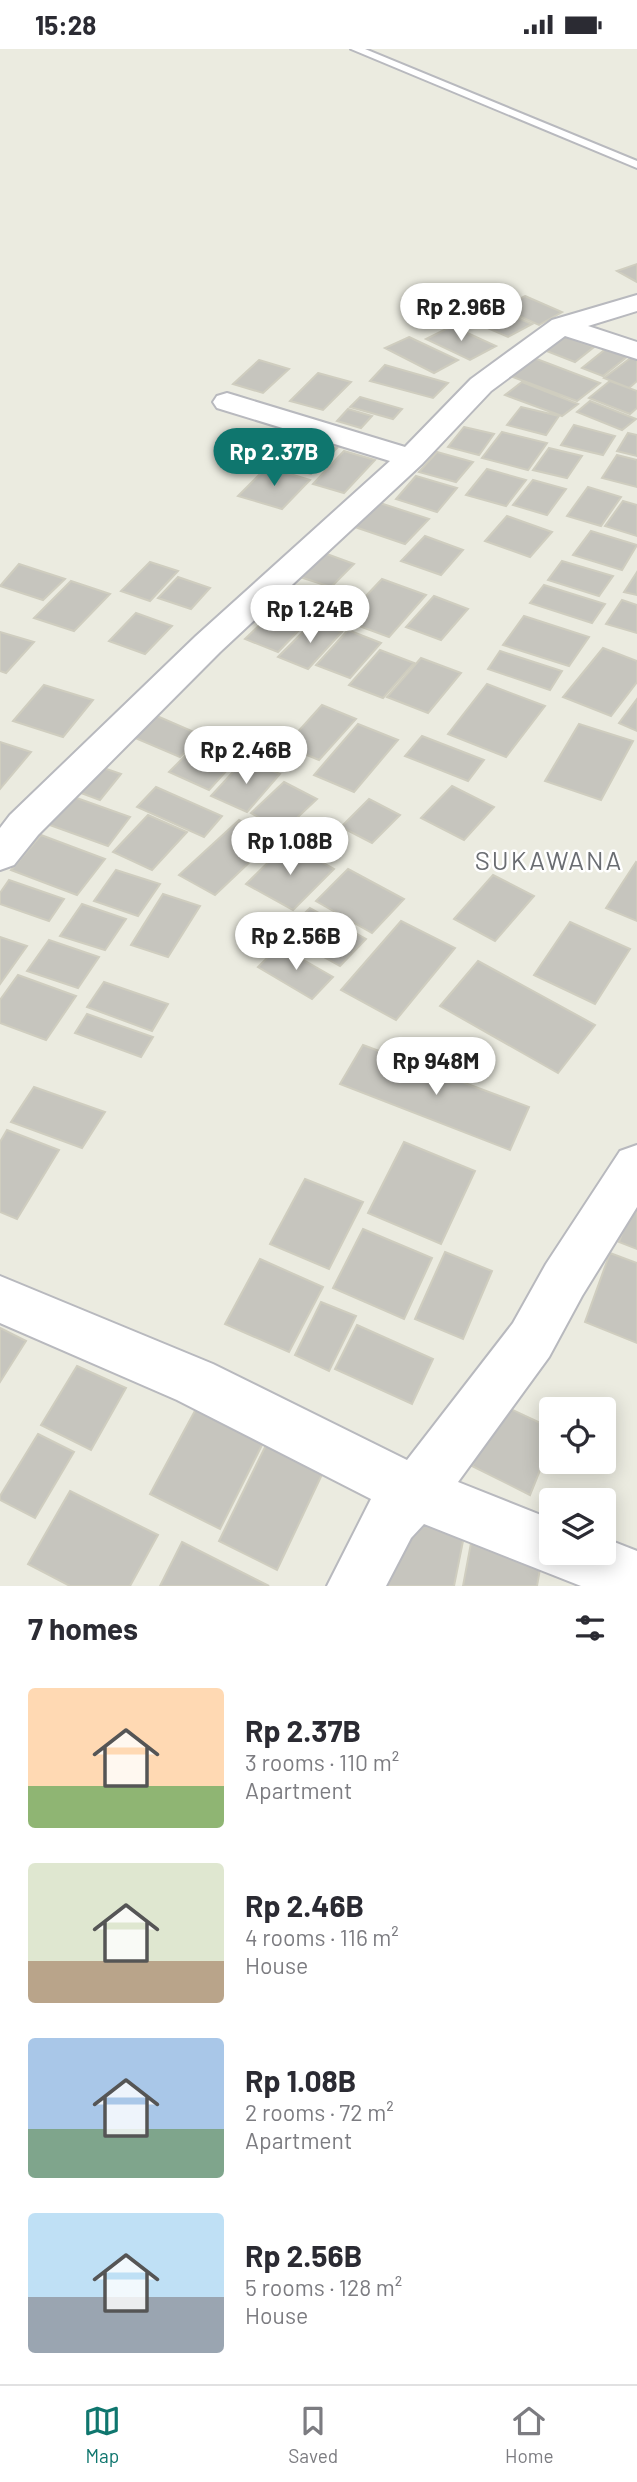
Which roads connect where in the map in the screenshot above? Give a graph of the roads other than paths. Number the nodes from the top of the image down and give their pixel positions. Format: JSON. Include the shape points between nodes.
{"nodes":[{"id":1,"x":356,"y":49,"type":"edge"},
{"id":2,"x":637,"y":165,"type":"edge"},
{"id":3,"x":637,"y":303,"type":"edge"},
{"id":4,"x":561,"y":326,"type":"junction"},
{"id":5,"x":637,"y":351,"type":"edge"},
{"id":6,"x":228,"y":402,"type":"dead end"},
{"id":7,"x":411,"y":458,"type":"junction"},
{"id":8,"x":0,"y":855,"type":"edge"},
{"id":9,"x":637,"y":1166,"type":"edge"},
{"id":10,"x":0,"y":1299,"type":"edge"},
{"id":11,"x":416,"y":1493,"type":"junction"},
{"id":12,"x":539,"y":1542,"type":"edge"},
{"id":13,"x":600,"y":1565,"type":"edge"},
{"id":14,"x":637,"y":1579,"type":"edge"},
{"id":15,"x":355,"y":1586,"type":"edge"}],
"edges":[{"from":1,"to":2,"type":"lane"},
{"from":3,"to":4,"type":"street"},
{"from":4,"to":5,"type":"street"},
{"from":4,"to":7,"type":"street","via":[[481,385]]},
{"from":6,"to":7,"type":"street"},
{"from":7,"to":8,"type":"street","via":[[208,643],[24,825]]},
{"from":9,"to":11,"type":"street","via":[[531,1340]]},
{"from":10,"to":11,"type":"street","via":[[195,1382]]},
{"from":11,"to":12,"type":"street"},
{"from":11,"to":15,"type":"street","via":[[391,1518]]},
{"from":13,"to":14,"type":"street"}]}
